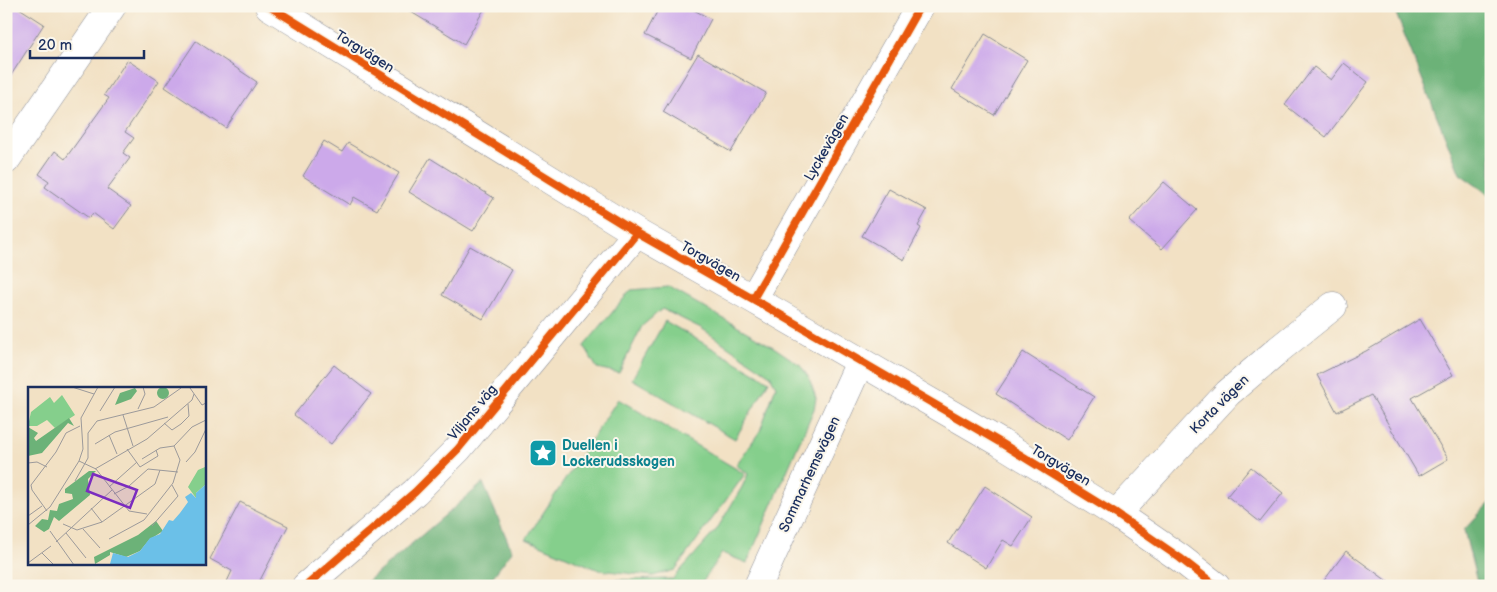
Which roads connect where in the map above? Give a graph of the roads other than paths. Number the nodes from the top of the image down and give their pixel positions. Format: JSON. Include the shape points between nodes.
{"nodes":[{"id":1,"x":112,"y":6,"type":"edge"},
{"id":2,"x":269,"y":6,"type":"edge"},
{"id":3,"x":920,"y":6,"type":"edge"},
{"id":4,"x":6,"y":160,"type":"edge"},
{"id":5,"x":637,"y":234,"type":"junction"},
{"id":6,"x":753,"y":299,"type":"junction"},
{"id":7,"x":1333,"y":306,"type":"dead end"},
{"id":8,"x":860,"y":362,"type":"junction"},
{"id":9,"x":1116,"y":514,"type":"junction"},
{"id":10,"x":306,"y":586,"type":"edge"},
{"id":11,"x":758,"y":586,"type":"edge"},
{"id":12,"x":1216,"y":586,"type":"edge"}],
"edges":[{"from":1,"to":4,"type":"street"},
{"from":2,"to":5,"type":"street","name":"Torgvägen"},
{"from":3,"to":6,"type":"street","name":"Lyckevägen"},
{"from":5,"to":6,"type":"street","name":"Torgvägen"},
{"from":5,"to":10,"type":"street","name":"Viljans väg","via":[[458,449],[415,492]]},
{"from":6,"to":8,"type":"street","name":"Torgvägen"},
{"from":7,"to":9,"type":"street","name":"Korta vägen","via":[[1228,393]]},
{"from":8,"to":9,"type":"street","name":"Torgvägen"},
{"from":8,"to":11,"type":"street","name":"Sommarhemsvägen"},
{"from":9,"to":12,"type":"street","name":"Torgvägen"}]}
